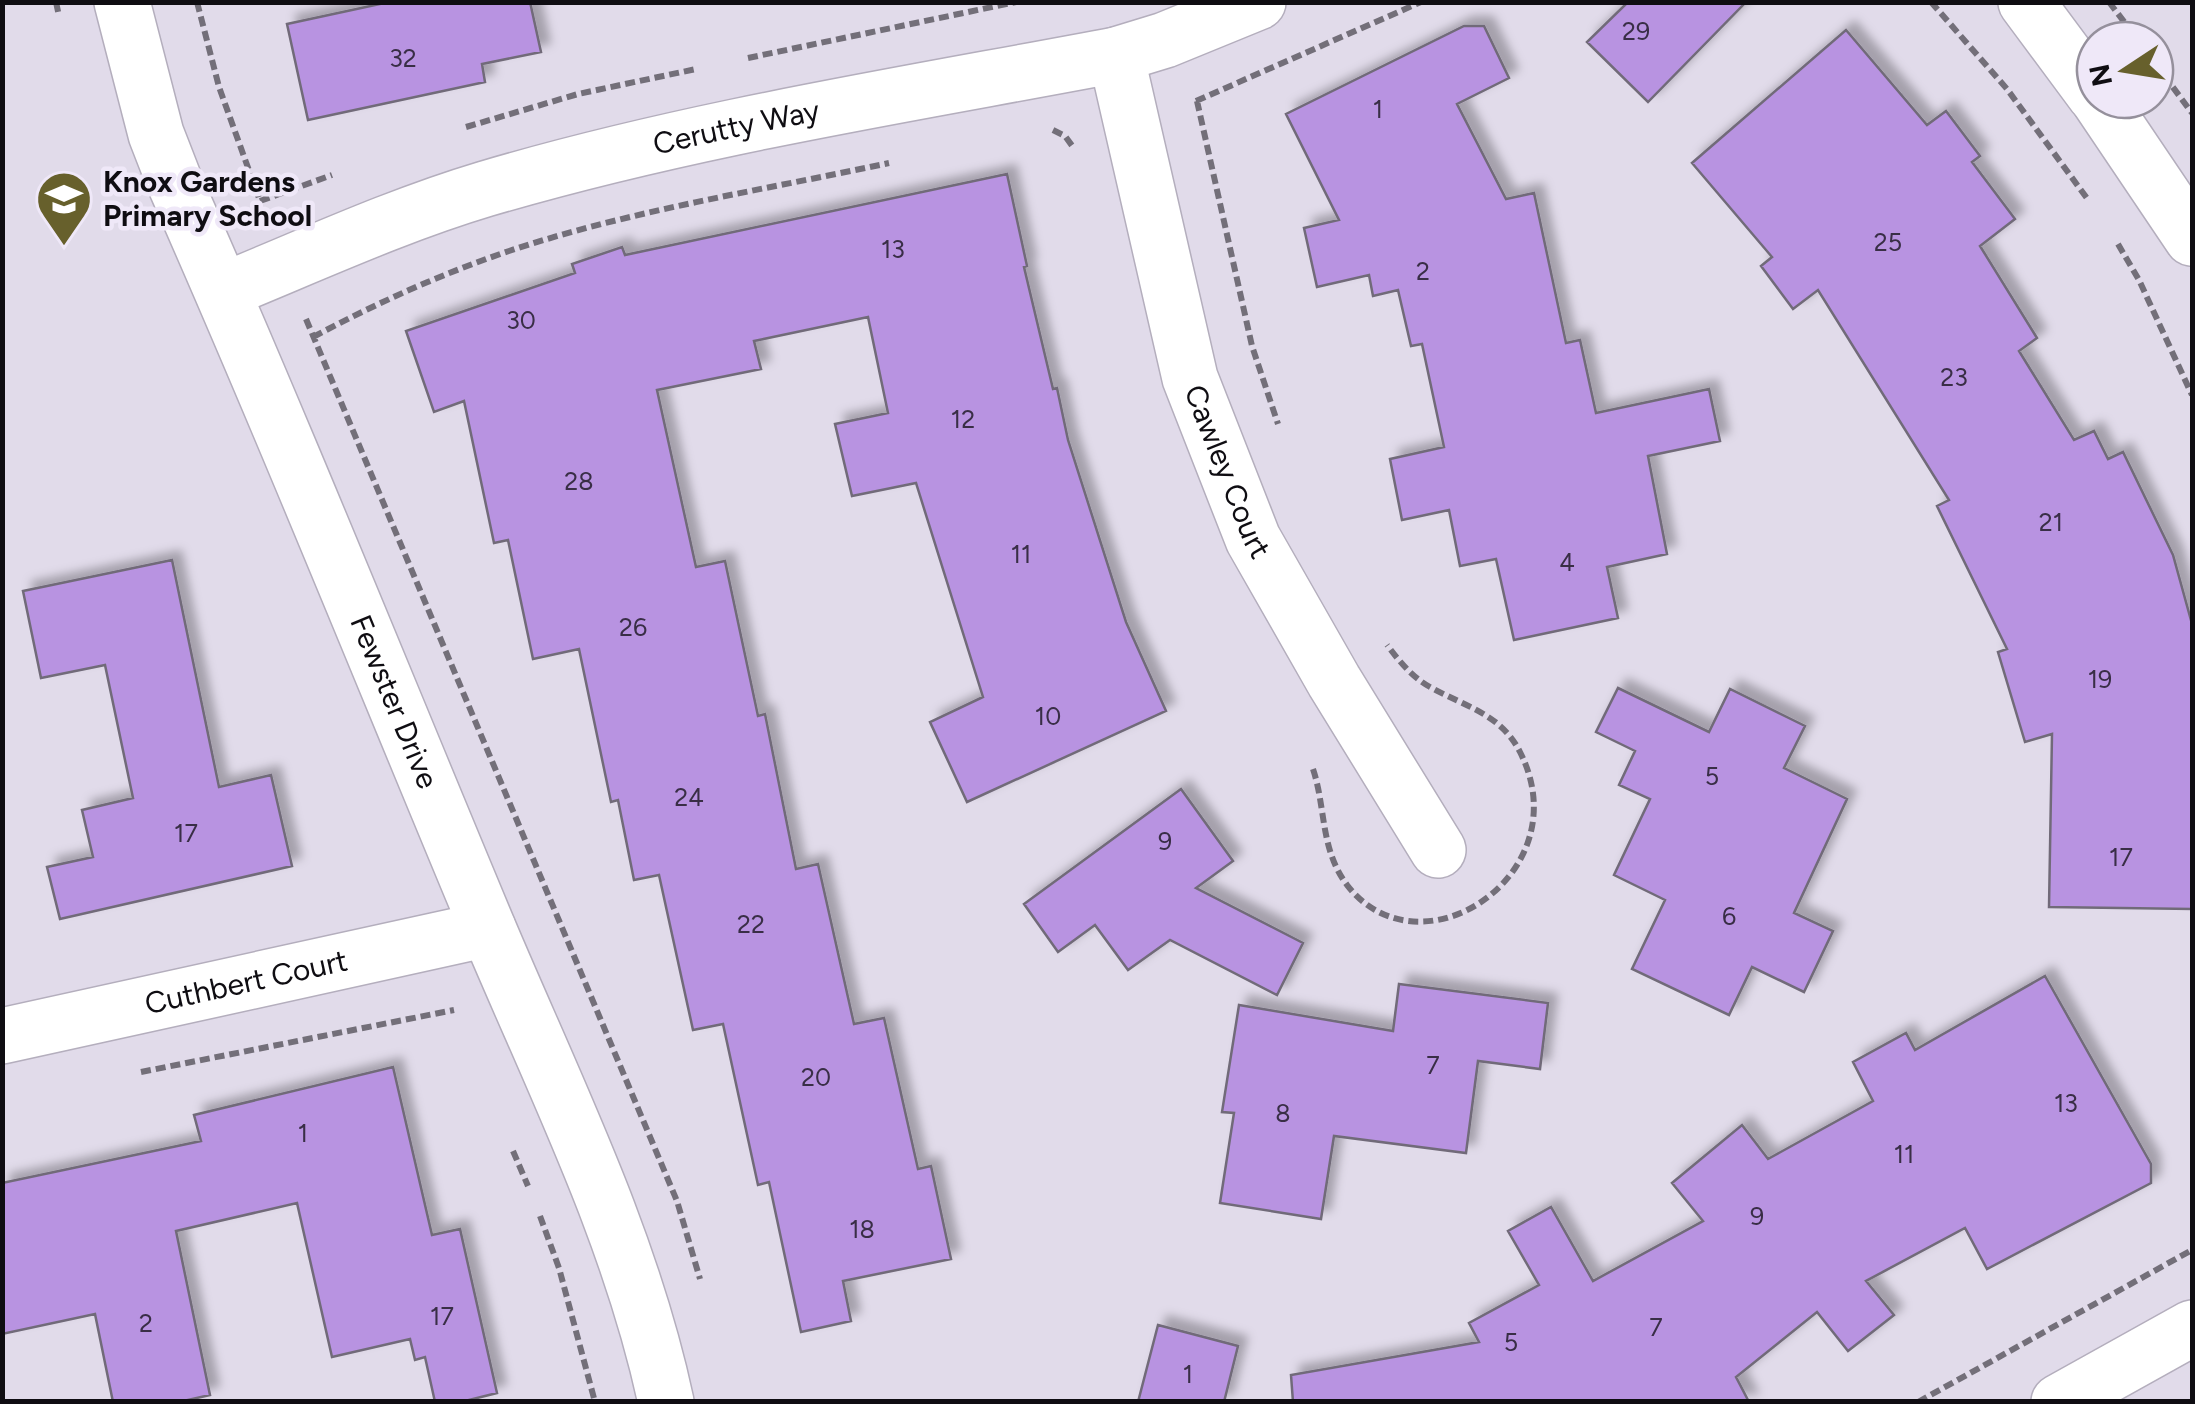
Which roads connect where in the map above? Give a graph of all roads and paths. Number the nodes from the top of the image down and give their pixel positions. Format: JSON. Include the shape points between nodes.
{"nodes":[{"id":1,"x":122,"y":2,"type":"edge"},
{"id":2,"x":196,"y":2,"type":"edge"},
{"id":3,"x":1258,"y":2,"type":"edge"},
{"id":4,"x":1420,"y":2,"type":"edge"},
{"id":5,"x":1931,"y":2,"type":"edge"},
{"id":6,"x":2026,"y":2,"type":"edge"},
{"id":7,"x":1116,"y":56,"type":"junction"},
{"id":8,"x":2075,"y":68,"type":"edge"},
{"id":9,"x":2175,"y":90,"type":"edge"},
{"id":10,"x":1182,"y":108,"type":"dead end"},
{"id":11,"x":2192,"y":113,"type":"edge"},
{"id":12,"x":2112,"y":120,"type":"edge"},
{"id":13,"x":1051,"y":129,"type":"dead end"},
{"id":14,"x":1090,"y":142,"type":"dead end"},
{"id":15,"x":899,"y":160,"type":"dead end"},
{"id":16,"x":2096,"y":211,"type":"dead end"},
{"id":17,"x":267,"y":219,"type":"dead end"},
{"id":18,"x":2192,"y":238,"type":"edge"},
{"id":19,"x":2115,"y":240,"type":"dead end"},
{"id":20,"x":222,"y":291,"type":"junction"},
{"id":21,"x":304,"y":315,"type":"dead end"},
{"id":22,"x":313,"y":337,"type":"junction"},
{"id":23,"x":2192,"y":395,"type":"edge"},
{"id":24,"x":1438,"y":850,"type":"dead end"},
{"id":25,"x":488,"y":928,"type":"junction"},
{"id":26,"x":450,"y":999,"type":"dead end"},
{"id":27,"x":454,"y":1010,"type":"junction"},
{"id":28,"x":462,"y":1028,"type":"dead end"},
{"id":29,"x":2,"y":1036,"type":"edge"},
{"id":30,"x":134,"y":1073,"type":"dead end"},
{"id":31,"x":512,"y":1149,"type":"dead end"},
{"id":32,"x":2192,"y":1250,"type":"edge"},
{"id":33,"x":701,"y":1282,"type":"dead end"},
{"id":34,"x":2192,"y":1328,"type":"edge"},
{"id":35,"x":595,"y":1402,"type":"edge"},
{"id":36,"x":666,"y":1402,"type":"edge"},
{"id":37,"x":1918,"y":1402,"type":"edge"},
{"id":38,"x":2059,"y":1402,"type":"edge"}],
"edges":[{"from":1,"to":20,"type":"street","name":"Fewster Drive","via":[[156,134]]},
{"from":2,"to":17,"type":"path","via":[[224,105]]},
{"from":3,"to":7,"type":"street","name":"Cerutty Way"},
{"from":4,"to":10,"type":"path"},
{"from":5,"to":16,"type":"path","via":[[2007,89]]},
{"from":6,"to":8,"type":"street"},
{"from":7,"to":20,"type":"street","name":"Cerutty Way","via":[[714,132],[550,171],[420,212]]},
{"from":7,"to":24,"type":"street","name":"Cawley Court","via":[[1190,378],[1253,538]]},
{"from":9,"to":11,"type":"path"},
{"from":12,"to":18,"type":"street"},
{"from":13,"to":14,"type":"path","via":[[1074,149]]},
{"from":15,"to":22,"type":"path","via":[[510,251],[409,289]]},
{"from":19,"to":23,"type":"path"},
{"from":20,"to":25,"type":"street","name":"Fewster Drive"},
{"from":21,"to":22,"type":"path"},
{"from":22,"to":33,"type":"path","via":[[671,1186]]},
{"from":25,"to":29,"type":"street","name":"Cuthbert Court"},
{"from":25,"to":36,"type":"street","name":"Fewster Drive","via":[[598,1178]]},
{"from":26,"to":27,"type":"path"},
{"from":27,"to":28,"type":"path"},
{"from":27,"to":30,"type":"path"},
{"from":31,"to":35,"type":"path","via":[[559,1268]]},
{"from":32,"to":37,"type":"path"},
{"from":34,"to":38,"type":"street"}]}
